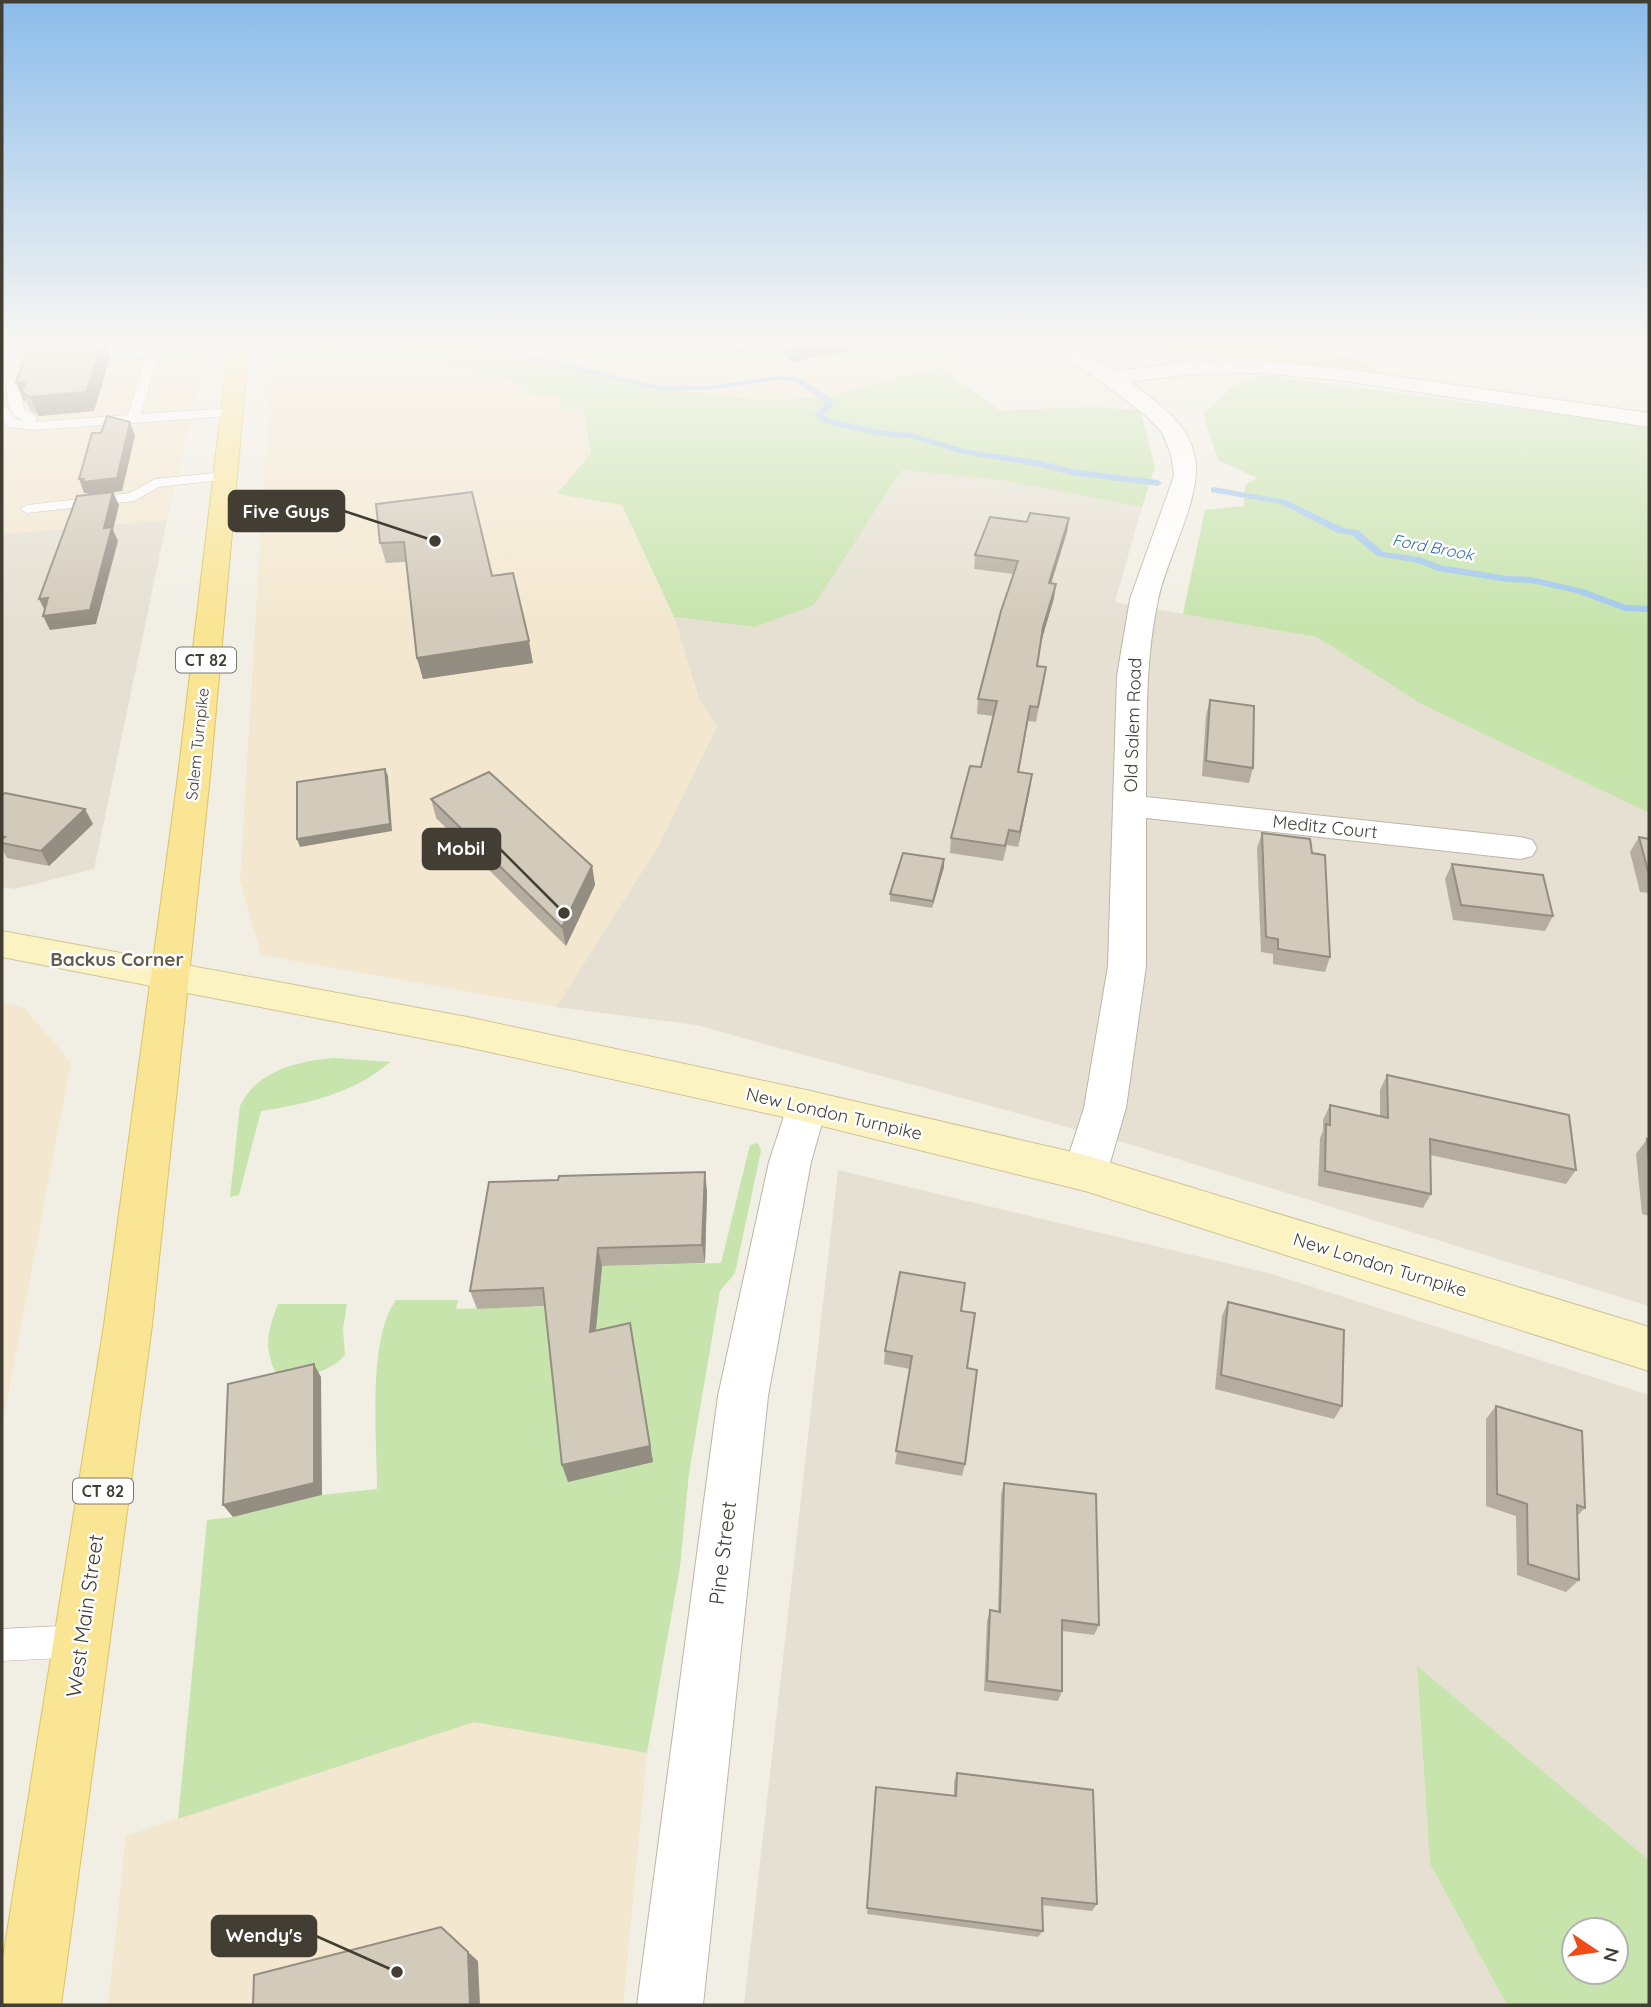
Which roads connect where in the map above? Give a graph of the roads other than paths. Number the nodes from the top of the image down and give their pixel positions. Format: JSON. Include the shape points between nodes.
{"nodes":[{"id":1,"x":230,"y":437,"type":"edge"},
{"id":2,"x":1176,"y":437,"type":"edge"},
{"id":3,"x":226,"y":475,"type":"junction"},
{"id":4,"x":27,"y":509,"type":"dead end"},
{"id":5,"x":1130,"y":806,"type":"junction"},
{"id":6,"x":1520,"y":848,"type":"dead end"},
{"id":7,"x":2,"y":944,"type":"edge"},
{"id":8,"x":170,"y":976,"type":"junction"},
{"id":9,"x":806,"y":1106,"type":"junction"},
{"id":10,"x":1085,"y":1173,"type":"junction"},
{"id":11,"x":1649,"y":1349,"type":"edge"},
{"id":12,"x":82,"y":1641,"type":"junction"},
{"id":13,"x":2,"y":1645,"type":"edge"},
{"id":14,"x":28,"y":2005,"type":"edge"},
{"id":15,"x":670,"y":2005,"type":"edge"}],
"edges":[{"from":1,"to":3,"type":"main road","name":"Salem Turnpike","number":"CT 82"},
{"from":2,"to":5,"type":"street","name":"Old Salem Road","via":[[1186,475],[1144,599],[1132,676]]},
{"from":3,"to":4,"type":"lane","via":[[155,482],[134,497]]},
{"from":3,"to":8,"type":"main road","name":"Salem Turnpike","number":"CT 82"},
{"from":5,"to":6,"type":"street","name":"Meditz Court"},
{"from":5,"to":10,"type":"street","name":"Old Salem Road","via":[[1127,966],[1105,1108]]},
{"from":7,"to":8,"type":"main road","name":"New London Turnpike"},
{"from":8,"to":9,"type":"main road","name":"New London Turnpike","via":[[441,1026]]},
{"from":8,"to":12,"type":"main road","name":"West Main Street","number":"CT 82","via":[[128,1325]]},
{"from":9,"to":10,"type":"main road","name":"New London Turnpike"},
{"from":9,"to":15,"type":"street","name":"Pine Street","via":[[790,1162],[743,1396]]},
{"from":10,"to":11,"type":"main road","name":"New London Turnpike"},
{"from":12,"to":13,"type":"lane"},
{"from":12,"to":14,"type":"main road","name":"West Main Street","number":"CT 82"}]}
